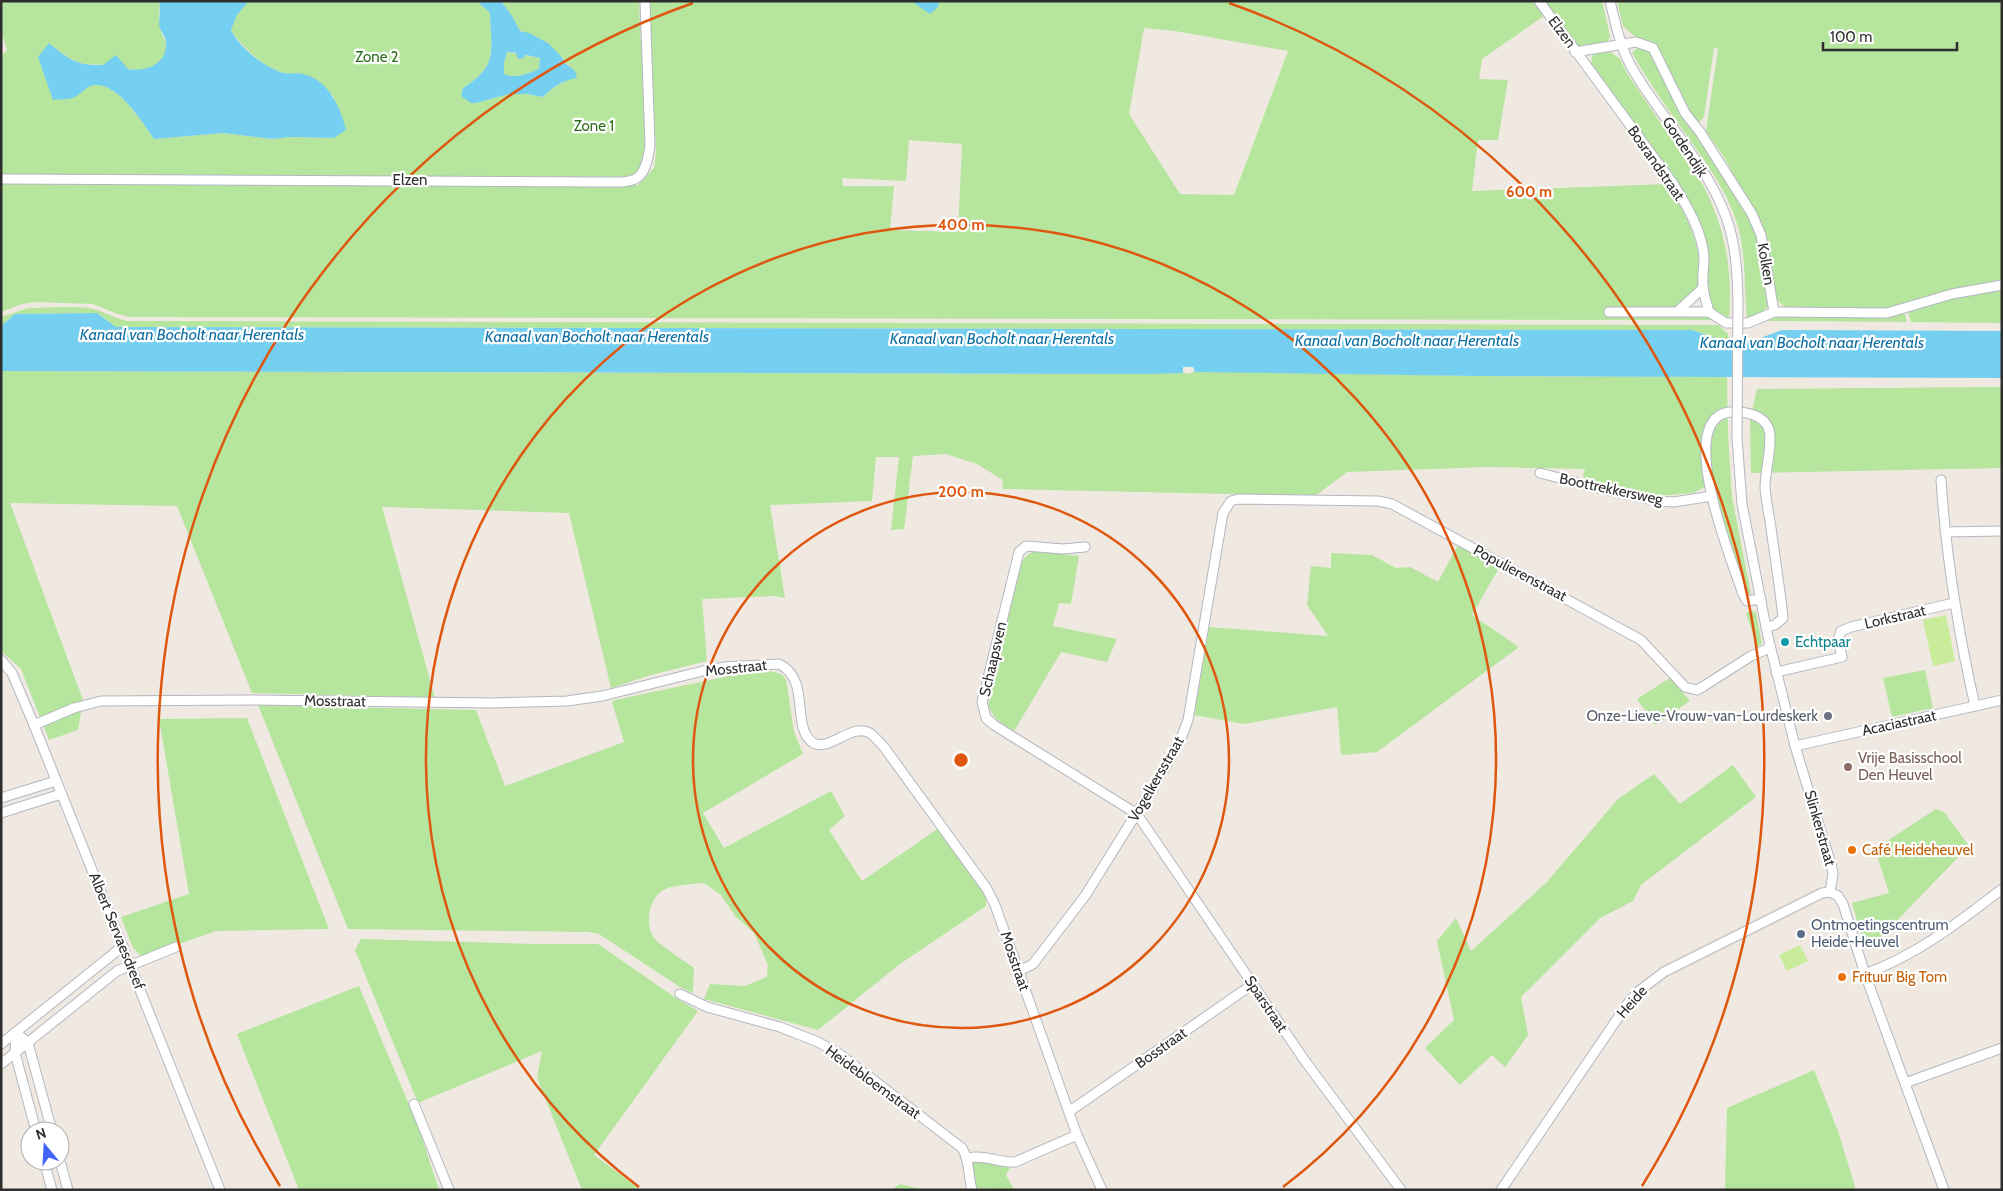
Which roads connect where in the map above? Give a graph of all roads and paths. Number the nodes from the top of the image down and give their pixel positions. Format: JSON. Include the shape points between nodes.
{"nodes":[{"id":1,"x":645,"y":1,"type":"edge"},
{"id":2,"x":1539,"y":1,"type":"edge"},
{"id":3,"x":1610,"y":1,"type":"edge"},
{"id":4,"x":1621,"y":43,"type":"junction"},
{"id":5,"x":1575,"y":52,"type":"junction"},
{"id":6,"x":1,"y":179,"type":"edge"},
{"id":7,"x":2002,"y":285,"type":"edge"},
{"id":8,"x":1703,"y":288,"type":"junction"},
{"id":9,"x":1738,"y":299,"type":"joint"},
{"id":10,"x":1678,"y":311,"type":"junction"},
{"id":11,"x":1609,"y":312,"type":"dead end"},
{"id":12,"x":1709,"y":312,"type":"junction"},
{"id":13,"x":1774,"y":312,"type":"junction"},
{"id":14,"x":1540,"y":473,"type":"dead end"},
{"id":15,"x":1941,"y":480,"type":"dead end"},
{"id":16,"x":1712,"y":496,"type":"junction"},
{"id":17,"x":1238,"y":499,"type":"joint"},
{"id":18,"x":2002,"y":531,"type":"edge"},
{"id":19,"x":1945,"y":532,"type":"junction"},
{"id":20,"x":1086,"y":547,"type":"dead end"},
{"id":21,"x":1761,"y":599,"type":"junction"},
{"id":22,"x":1954,"y":603,"type":"junction"},
{"id":23,"x":1767,"y":628,"type":"junction"},
{"id":24,"x":1770,"y":648,"type":"junction"},
{"id":25,"x":1,"y":660,"type":"edge"},
{"id":26,"x":1776,"y":672,"type":"junction"},
{"id":27,"x":2002,"y":700,"type":"edge"},
{"id":28,"x":1975,"y":706,"type":"junction"},
{"id":29,"x":34,"y":725,"type":"junction"},
{"id":30,"x":1796,"y":746,"type":"junction"},
{"id":31,"x":56,"y":781,"type":"junction"},
{"id":32,"x":61,"y":794,"type":"junction"},
{"id":33,"x":1,"y":798,"type":"edge"},
{"id":34,"x":1,"y":813,"type":"edge"},
{"id":35,"x":1137,"y":814,"type":"junction"},
{"id":36,"x":2002,"y":889,"type":"edge"},
{"id":37,"x":1830,"y":892,"type":"junction"},
{"id":38,"x":123,"y":946,"type":"junction"},
{"id":39,"x":176,"y":947,"type":"dead end"},
{"id":40,"x":131,"y":964,"type":"junction"},
{"id":41,"x":1019,"y":971,"type":"junction"},
{"id":42,"x":1865,"y":974,"type":"junction"},
{"id":43,"x":1253,"y":984,"type":"junction"},
{"id":44,"x":680,"y":994,"type":"dead end"},
{"id":45,"x":16,"y":1032,"type":"junction"},
{"id":46,"x":28,"y":1043,"type":"junction"},
{"id":47,"x":1,"y":1044,"type":"edge"},
{"id":48,"x":2002,"y":1048,"type":"edge"},
{"id":49,"x":15,"y":1053,"type":"junction"},
{"id":50,"x":1,"y":1064,"type":"edge"},
{"id":51,"x":1905,"y":1083,"type":"junction"},
{"id":52,"x":414,"y":1104,"type":"dead end"},
{"id":53,"x":1070,"y":1112,"type":"junction"},
{"id":54,"x":33,"y":1121,"type":"edge"},
{"id":55,"x":49,"y":1121,"type":"edge"},
{"id":56,"x":1077,"y":1135,"type":"junction"},
{"id":57,"x":968,"y":1158,"type":"junction"},
{"id":58,"x":47,"y":1171,"type":"edge"},
{"id":59,"x":63,"y":1171,"type":"edge"},
{"id":60,"x":52,"y":1190,"type":"edge"},
{"id":61,"x":68,"y":1190,"type":"edge"},
{"id":62,"x":220,"y":1190,"type":"edge"},
{"id":63,"x":449,"y":1190,"type":"edge"},
{"id":64,"x":972,"y":1190,"type":"edge"},
{"id":65,"x":1102,"y":1190,"type":"edge"},
{"id":66,"x":1401,"y":1190,"type":"edge"},
{"id":67,"x":1501,"y":1190,"type":"edge"},
{"id":68,"x":1944,"y":1190,"type":"edge"}],
"edges":[{"from":1,"to":6,"type":"street","name":"Elzen","via":[[650,145],[646,168],[634,180]]},
{"from":2,"to":5,"type":"street","name":"Elzen"},
{"from":3,"to":4,"type":"street","name":"Gordendijk"},
{"from":4,"to":5,"type":"street","name":"Elzen"},
{"from":4,"to":9,"type":"street","name":"Gordendijk","via":[[1634,72],[1711,185],[1726,217],[1736,253]]},
{"from":4,"to":13,"type":"street","name":"Kolken","via":[[1636,42],[1653,48],[1685,113],[1752,214],[1761,235]]},
{"from":5,"to":8,"type":"street","name":"Bosrandstraat","via":[[1686,204],[1704,256]]},
{"from":7,"to":13,"type":"street","via":[[1952,294],[1887,313]]},
{"from":8,"to":10,"type":"street"},
{"from":8,"to":12,"type":"street","name":"Bosrandstraat"},
{"from":9,"to":21,"type":"street","name":"Slinkerstraat","bridge":true,"via":[[1737,438],[1742,504]]},
{"from":10,"to":11,"type":"street"},
{"from":10,"to":12,"type":"street"},
{"from":12,"to":13,"type":"street","via":[[1726,323],[1748,323]]},
{"from":14,"to":16,"type":"street","name":"Boottrekkersweg","via":[[1657,501],[1674,502]]},
{"from":15,"to":19,"type":"street"},
{"from":16,"to":21,"type":"street","via":[[1743,594],[1747,601]]},
{"from":16,"to":23,"type":"street","via":[[1705,444],[1708,432],[1721,415],[1736,412],[1756,416],[1764,421],[1771,435],[1765,474],[1766,495],[1783,618],[1775,626]]},
{"from":17,"to":24,"type":"street","name":"Populierenstraat","via":[[1378,501],[1392,504],[1641,640],[1690,689],[1697,690],[1751,656]]},
{"from":17,"to":35,"type":"street","name":"Vogelkersstraat","via":[[1231,501],[1223,513],[1188,720],[1175,750]]},
{"from":18,"to":19,"type":"street"},
{"from":19,"to":22,"type":"street"},
{"from":20,"to":35,"type":"street","name":"Schaapsven","via":[[1026,546],[1019,552],[982,702],[986,718],[994,725]]},
{"from":21,"to":23,"type":"street","name":"Slinkerstraat"},
{"from":22,"to":26,"type":"street","name":"Lorkstraat","via":[[1851,627],[1841,631],[1838,640],[1842,657]]},
{"from":22,"to":28,"type":"street"},
{"from":23,"to":24,"type":"street","name":"Slinkerstraat"},
{"from":24,"to":26,"type":"street","name":"Slinkerstraat"},
{"from":25,"to":29,"type":"street","name":"Albert Servaesdreef","via":[[12,673]]},
{"from":26,"to":30,"type":"street","name":"Slinkerstraat"},
{"from":27,"to":28,"type":"street","name":"Acaciastraat"},
{"from":28,"to":30,"type":"street","name":"Acaciastraat"},
{"from":29,"to":31,"type":"street","name":"Albert Servaesdreef"},
{"from":29,"to":41,"type":"street","name":"Mosstraat","via":[[74,708],[101,701],[567,701],[718,669],[779,664],[787,668],[794,678],[810,741],[824,744],[862,731],[870,733],[884,747],[986,889]]},
{"from":30,"to":37,"type":"street","name":"Slinkerstraat","via":[[1832,869]]},
{"from":31,"to":32,"type":"street","name":"Albert Servaesdreef"},
{"from":31,"to":33,"type":"street"},
{"from":32,"to":34,"type":"street"},
{"from":32,"to":38,"type":"street","name":"Albert Servaesdreef"},
{"from":35,"to":41,"type":"street","name":"Vogelkersstraat","via":[[1058,932],[1033,964]]},
{"from":35,"to":43,"type":"street","name":"Sparstraat"},
{"from":36,"to":42,"type":"street","via":[[1937,938]]},
{"from":37,"to":42,"type":"street","via":[[1843,904]]},
{"from":37,"to":67,"type":"street","name":"Heide","via":[[1822,893],[1664,972],[1639,991]]},
{"from":38,"to":40,"type":"street","name":"Albert Servaesdreef"},
{"from":38,"to":45,"type":"street"},
{"from":39,"to":40,"type":"street"},
{"from":40,"to":46,"type":"street","via":[[117,970]]},
{"from":40,"to":62,"type":"street","name":"Albert Servaesdreef"},
{"from":41,"to":53,"type":"street","name":"Mosstraat"},
{"from":42,"to":51,"type":"street"},
{"from":43,"to":53,"type":"street","name":"Bosstraat"},
{"from":43,"to":66,"type":"street","name":"Sparstraat","via":[[1305,1061]]},
{"from":44,"to":57,"type":"street","name":"Heidebloemstraat","via":[[707,1007],[803,1035],[827,1047],[962,1148]]},
{"from":45,"to":46,"type":"street"},
{"from":45,"to":47,"type":"street"},
{"from":45,"to":49,"type":"street"},
{"from":46,"to":49,"type":"street"},
{"from":46,"to":55,"type":"street"},
{"from":48,"to":51,"type":"street"},
{"from":49,"to":50,"type":"street"},
{"from":49,"to":54,"type":"street"},
{"from":51,"to":68,"type":"street"},
{"from":52,"to":63,"type":"street"},
{"from":53,"to":56,"type":"street","name":"Mosstraat"},
{"from":56,"to":57,"type":"street","via":[[1015,1162]]},
{"from":56,"to":65,"type":"street","name":"Mosstraat"},
{"from":57,"to":64,"type":"street"},
{"from":58,"to":60,"type":"street"},
{"from":59,"to":61,"type":"street"}]}
